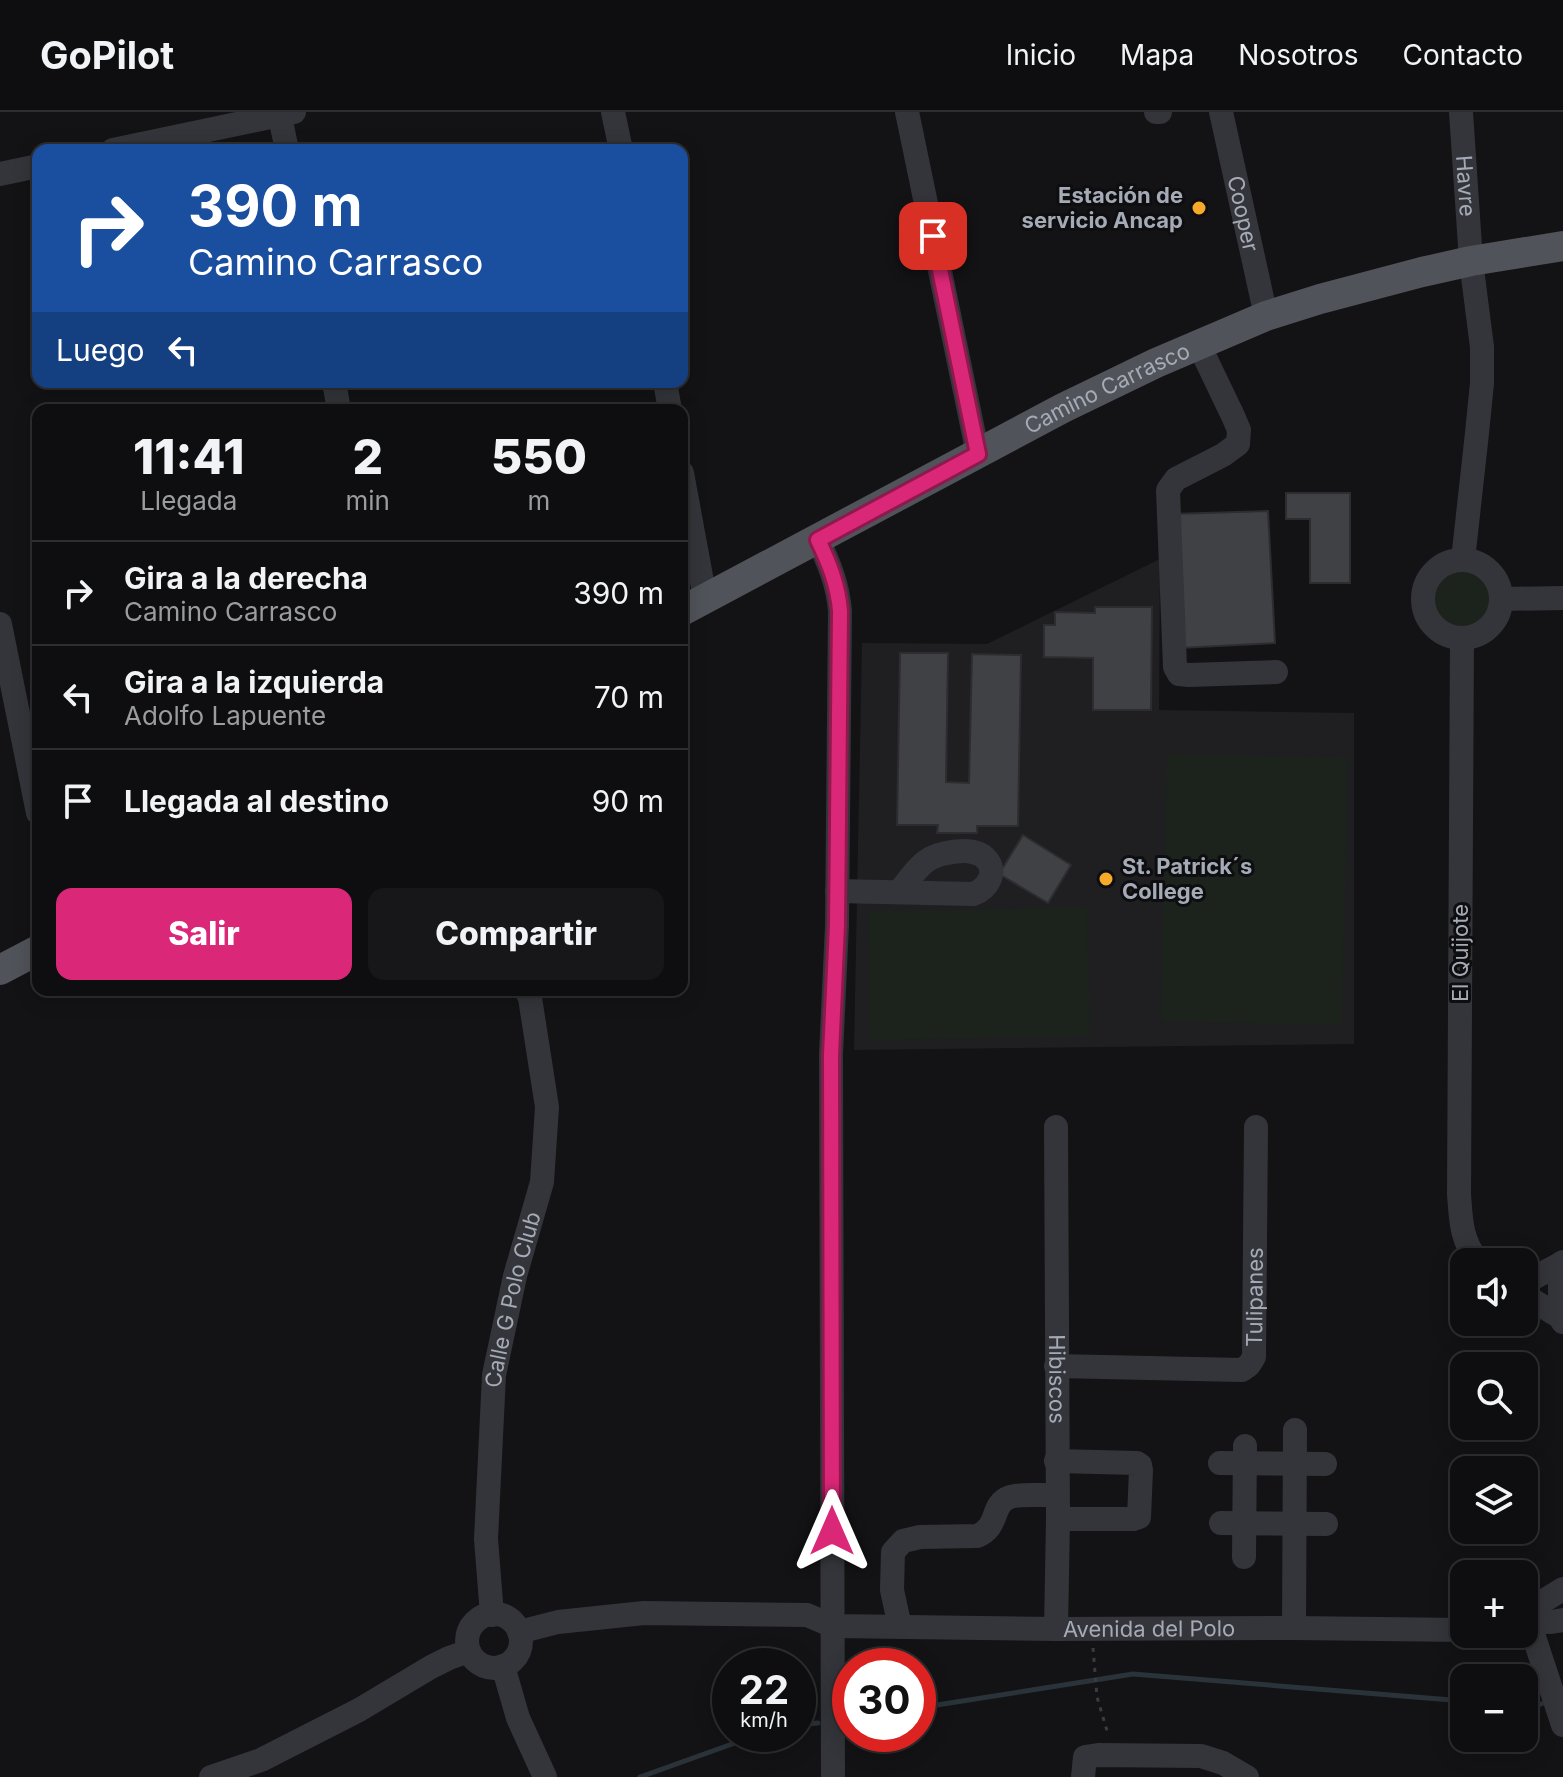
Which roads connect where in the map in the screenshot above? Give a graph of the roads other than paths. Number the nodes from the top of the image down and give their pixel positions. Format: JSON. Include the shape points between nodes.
{"nodes":[{"id":1,"x":613,"y":112,"type":"edge"},
{"id":2,"x":907,"y":112,"type":"edge"},
{"id":3,"x":1221,"y":112,"type":"edge"},
{"id":4,"x":1461,"y":112,"type":"edge"},
{"id":5,"x":284,"y":113,"type":"edge"},
{"id":6,"x":141,"y":144,"type":"edge"},
{"id":7,"x":287,"y":144,"type":"edge"},
{"id":8,"x":620,"y":144,"type":"edge"},
{"id":9,"x":32,"y":167,"type":"edge"},
{"id":10,"x":0,"y":174,"type":"edge"},
{"id":11,"x":1563,"y":246,"type":"edge"},
{"id":12,"x":1471,"y":261,"type":"junction"},
{"id":13,"x":1266,"y":316,"type":"junction"},
{"id":14,"x":1199,"y":345,"type":"junction"},
{"id":15,"x":978,"y":454,"type":"junction"},
{"id":16,"x":688,"y":538,"type":"edge"},
{"id":17,"x":818,"y":540,"type":"junction"},
{"id":18,"x":1463,"y":560,"type":"junction"},
{"id":19,"x":1563,"y":598,"type":"edge"},
{"id":20,"x":1501,"y":599,"type":"junction"},
{"id":21,"x":694,"y":604,"type":"edge"},
{"id":22,"x":0,"y":624,"type":"edge"},
{"id":23,"x":1462,"y":639,"type":"junction"},
{"id":24,"x":1276,"y":672,"type":"dead end"},
{"id":25,"x":32,"y":783,"type":"edge"},
{"id":26,"x":837,"y":891,"type":"junction"},
{"id":27,"x":899,"y":892,"type":"dead end"},
{"id":28,"x":32,"y":953,"type":"edge"},
{"id":29,"x":0,"y":970,"type":"edge"},
{"id":30,"x":529,"y":996,"type":"edge"},
{"id":31,"x":1056,"y":1127,"type":"dead end"},
{"id":32,"x":1256,"y":1127,"type":"dead end"},
{"id":33,"x":1469,"y":1248,"type":"edge"},
{"id":34,"x":1562,"y":1263,"type":"edge"},
{"id":35,"x":1538,"y":1276,"type":"edge"},
{"id":36,"x":1538,"y":1304,"type":"edge"},
{"id":37,"x":1562,"y":1320,"type":"edge"},
{"id":38,"x":1056,"y":1366,"type":"junction"},
{"id":39,"x":1295,"y":1430,"type":"dead end"},
{"id":40,"x":1245,"y":1455,"type":"junction"},
{"id":41,"x":1056,"y":1461,"type":"junction"},
{"id":42,"x":1220,"y":1463,"type":"dead end"},
{"id":43,"x":1295,"y":1464,"type":"junction"},
{"id":44,"x":1325,"y":1464,"type":"dead end"},
{"id":45,"x":1057,"y":1507,"type":"junction"},
{"id":46,"x":1233,"y":1523,"type":"junction"},
{"id":47,"x":1294,"y":1523,"type":"junction"},
{"id":48,"x":1326,"y":1524,"type":"dead end"},
{"id":49,"x":1244,"y":1557,"type":"dead end"},
{"id":50,"x":1563,"y":1589,"type":"edge"},
{"id":51,"x":1538,"y":1604,"type":"edge"},
{"id":52,"x":492,"y":1615,"type":"junction"},
{"id":53,"x":1563,"y":1620,"type":"edge"},
{"id":54,"x":1538,"y":1622,"type":"edge"},
{"id":55,"x":833,"y":1626,"type":"junction"},
{"id":56,"x":900,"y":1627,"type":"junction"},
{"id":57,"x":1294,"y":1628,"type":"junction"},
{"id":58,"x":1056,"y":1629,"type":"junction"},
{"id":59,"x":1450,"y":1630,"type":"edge"},
{"id":60,"x":519,"y":1632,"type":"junction"},
{"id":61,"x":1538,"y":1648,"type":"edge"},
{"id":62,"x":469,"y":1651,"type":"junction"},
{"id":63,"x":503,"y":1666,"type":"junction"},
{"id":64,"x":1558,"y":1709,"type":"edge"},
{"id":65,"x":1084,"y":1767,"type":"edge"},
{"id":66,"x":211,"y":1777,"type":"edge"},
{"id":67,"x":545,"y":1777,"type":"edge"},
{"id":68,"x":833,"y":1777,"type":"edge"},
{"id":69,"x":1247,"y":1777,"type":"edge"}],
"edges":[{"from":1,"to":8,"type":"street"},
{"from":2,"to":15,"type":"street"},
{"from":3,"to":13,"type":"street","name":"Cooper"},
{"from":4,"to":12,"type":"street","name":"Havre"},
{"from":5,"to":6,"type":"street"},
{"from":5,"to":7,"type":"street"},
{"from":9,"to":10,"type":"street"},
{"from":11,"to":12,"type":"main road","name":"Camino Carrasco"},
{"from":12,"to":13,"type":"main road","name":"Camino Carrasco"},
{"from":12,"to":18,"type":"street","via":[[1482,383]]},
{"from":13,"to":14,"type":"main road","name":"Camino Carrasco"},
{"from":14,"to":15,"type":"main road","name":"Camino Carrasco"},
{"from":14,"to":24,"type":"street","via":[[1239,430],[1238,444],[1176,479],[1168,490],[1175,667],[1179,674],[1189,675]]},
{"from":15,"to":17,"type":"main road","name":"Camino Carrasco"},
{"from":16,"to":21,"type":"street"},
{"from":17,"to":21,"type":"main road","name":"Camino Carrasco"},
{"from":17,"to":26,"type":"street","via":[[839,594],[840,611]]},
{"from":18,"to":20,"type":"street","via":[[1495,578]]},
{"from":18,"to":23,"type":"street","via":[[1431,575],[1422,599],[1432,624]]},
{"from":19,"to":20,"type":"street"},
{"from":20,"to":23,"type":"street","via":[[1494,622],[1484,632]]},
{"from":22,"to":25,"type":"street"},
{"from":23,"to":33,"type":"street","name":"El Quijote","via":[[1459,1194],[1461,1228]]},
{"from":26,"to":27,"type":"street"},
{"from":26,"to":55,"type":"street","via":[[831,1055]]},
{"from":28,"to":29,"type":"main road"},
{"from":30,"to":52,"type":"street","name":"Calle G Polo Club","via":[[547,1107],[542,1182],[494,1375],[486,1539]]},
{"from":31,"to":38,"type":"street","name":"Hibiscos"},
{"from":32,"to":38,"type":"street","name":"Tulipanes","via":[[1254,1357],[1249,1365],[1242,1370]]},
{"from":34,"to":35,"type":"street"},
{"from":34,"to":37,"type":"street"},
{"from":36,"to":37,"type":"street"},
{"from":38,"to":41,"type":"street","name":"Hibiscos"},
{"from":39,"to":43,"type":"street"},
{"from":40,"to":42,"type":"street"},
{"from":40,"to":43,"type":"street"},
{"from":40,"to":46,"type":"street"},
{"from":41,"to":45,"type":"street","name":"Hibiscos"},
{"from":41,"to":45,"type":"street","via":[[1137,1463],[1141,1470],[1139,1517]]},
{"from":43,"to":44,"type":"street"},
{"from":43,"to":47,"type":"street"},
{"from":45,"to":56,"type":"street","via":[[1015,1496],[999,1505],[993,1523],[977,1536],[903,1541],[893,1552],[892,1590]]},
{"from":45,"to":58,"type":"street","name":"Hibiscos"},
{"from":46,"to":47,"type":"street"},
{"from":46,"to":49,"type":"street"},
{"from":47,"to":48,"type":"street"},
{"from":47,"to":57,"type":"street"},
{"from":50,"to":51,"type":"street"},
{"from":52,"to":60,"type":"street","via":[[508,1619]]},
{"from":52,"to":62,"type":"street","via":[[471,1627]]},
{"from":53,"to":54,"type":"street"},
{"from":55,"to":56,"type":"street","name":"Avenida del Polo"},
{"from":55,"to":60,"type":"street","name":"Avenida del Polo","via":[[807,1615],[644,1613],[558,1622]]},
{"from":55,"to":68,"type":"street"},
{"from":56,"to":58,"type":"street","name":"Avenida del Polo"},
{"from":57,"to":58,"type":"street","name":"Avenida del Polo"},
{"from":57,"to":59,"type":"street","name":"Avenida del Polo"},
{"from":60,"to":63,"type":"street","via":[[520,1648]]},
{"from":61,"to":64,"type":"street"},
{"from":62,"to":63,"type":"street","via":[[479,1664]]},
{"from":62,"to":66,"type":"street","via":[[261,1760]]},
{"from":63,"to":67,"type":"street","via":[[518,1718]]},
{"from":65,"to":69,"type":"street","via":[[1115,1755],[1201,1756]]}]}
